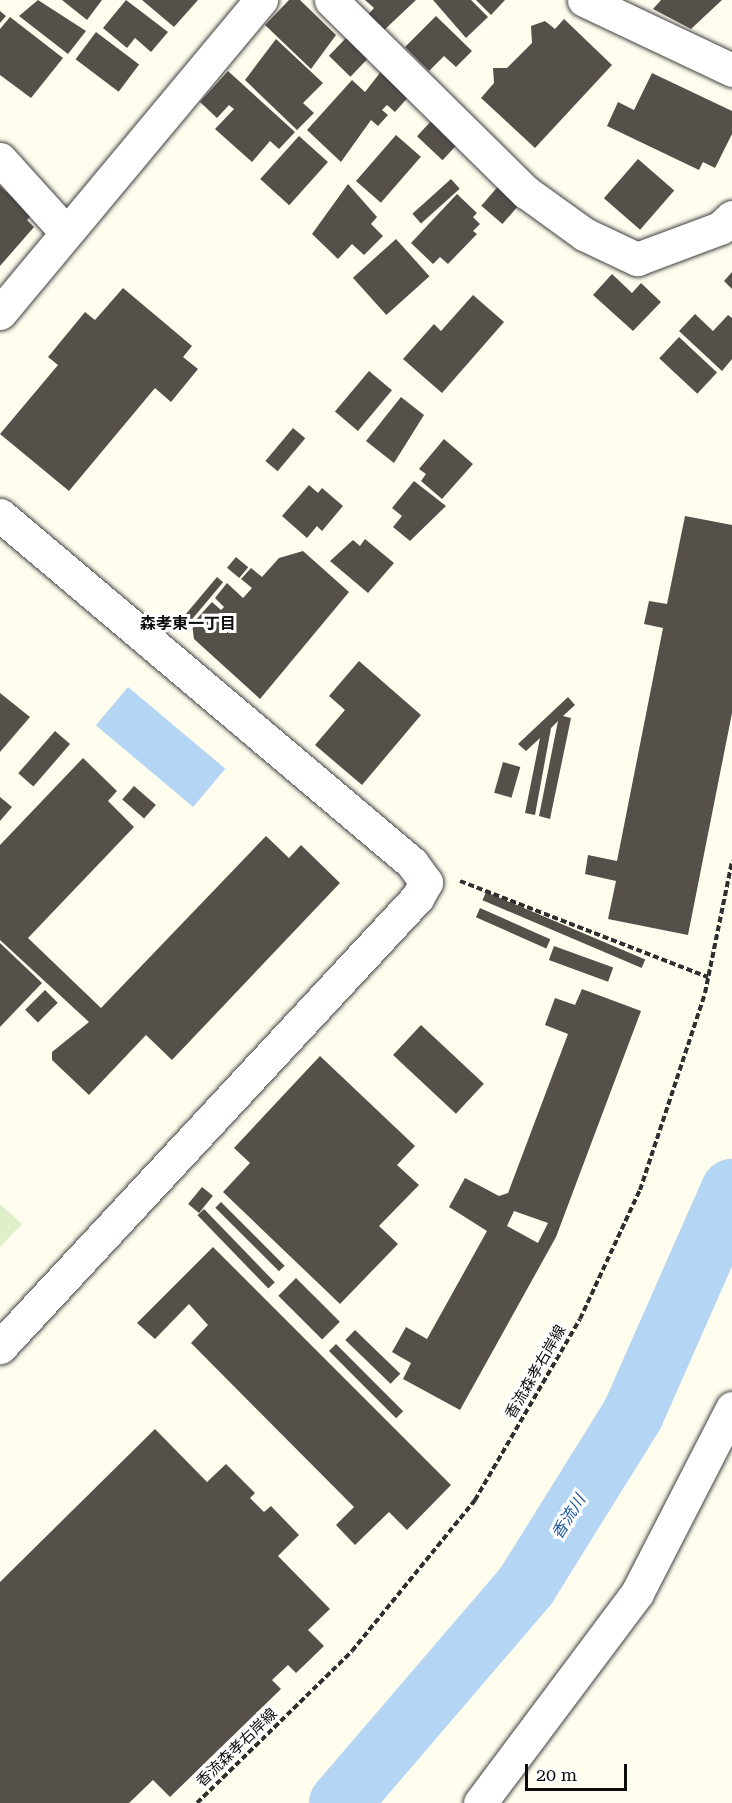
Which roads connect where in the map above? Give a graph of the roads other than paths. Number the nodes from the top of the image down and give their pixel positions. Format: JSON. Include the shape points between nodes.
{"nodes":[{"id":1,"x":261,"y":0,"type":"edge"},
{"id":2,"x":331,"y":0,"type":"edge"},
{"id":3,"x":584,"y":0,"type":"edge"},
{"id":4,"x":624,"y":8,"type":"edge"},
{"id":5,"x":732,"y":70,"type":"edge"},
{"id":6,"x":0,"y":159,"type":"edge"},
{"id":7,"x":732,"y":217,"type":"edge"},
{"id":8,"x":66,"y":231,"type":"junction"},
{"id":9,"x":0,"y":314,"type":"edge"},
{"id":10,"x":0,"y":515,"type":"edge"},
{"id":11,"x":0,"y":1347,"type":"edge"},
{"id":12,"x":732,"y":1408,"type":"edge"},
{"id":13,"x":480,"y":1803,"type":"edge"}],
"edges":[{"from":1,"to":8,"type":"street"},
{"from":2,"to":7,"type":"street","via":[[526,192],[584,234],[637,259],[720,228]]},
{"from":3,"to":4,"type":"street"},
{"from":4,"to":5,"type":"street"},
{"from":6,"to":8,"type":"street"},
{"from":8,"to":9,"type":"street"},
{"from":10,"to":11,"type":"street","via":[[412,863],[426,882],[409,906]]},
{"from":12,"to":13,"type":"street","via":[[637,1593]]}]}
